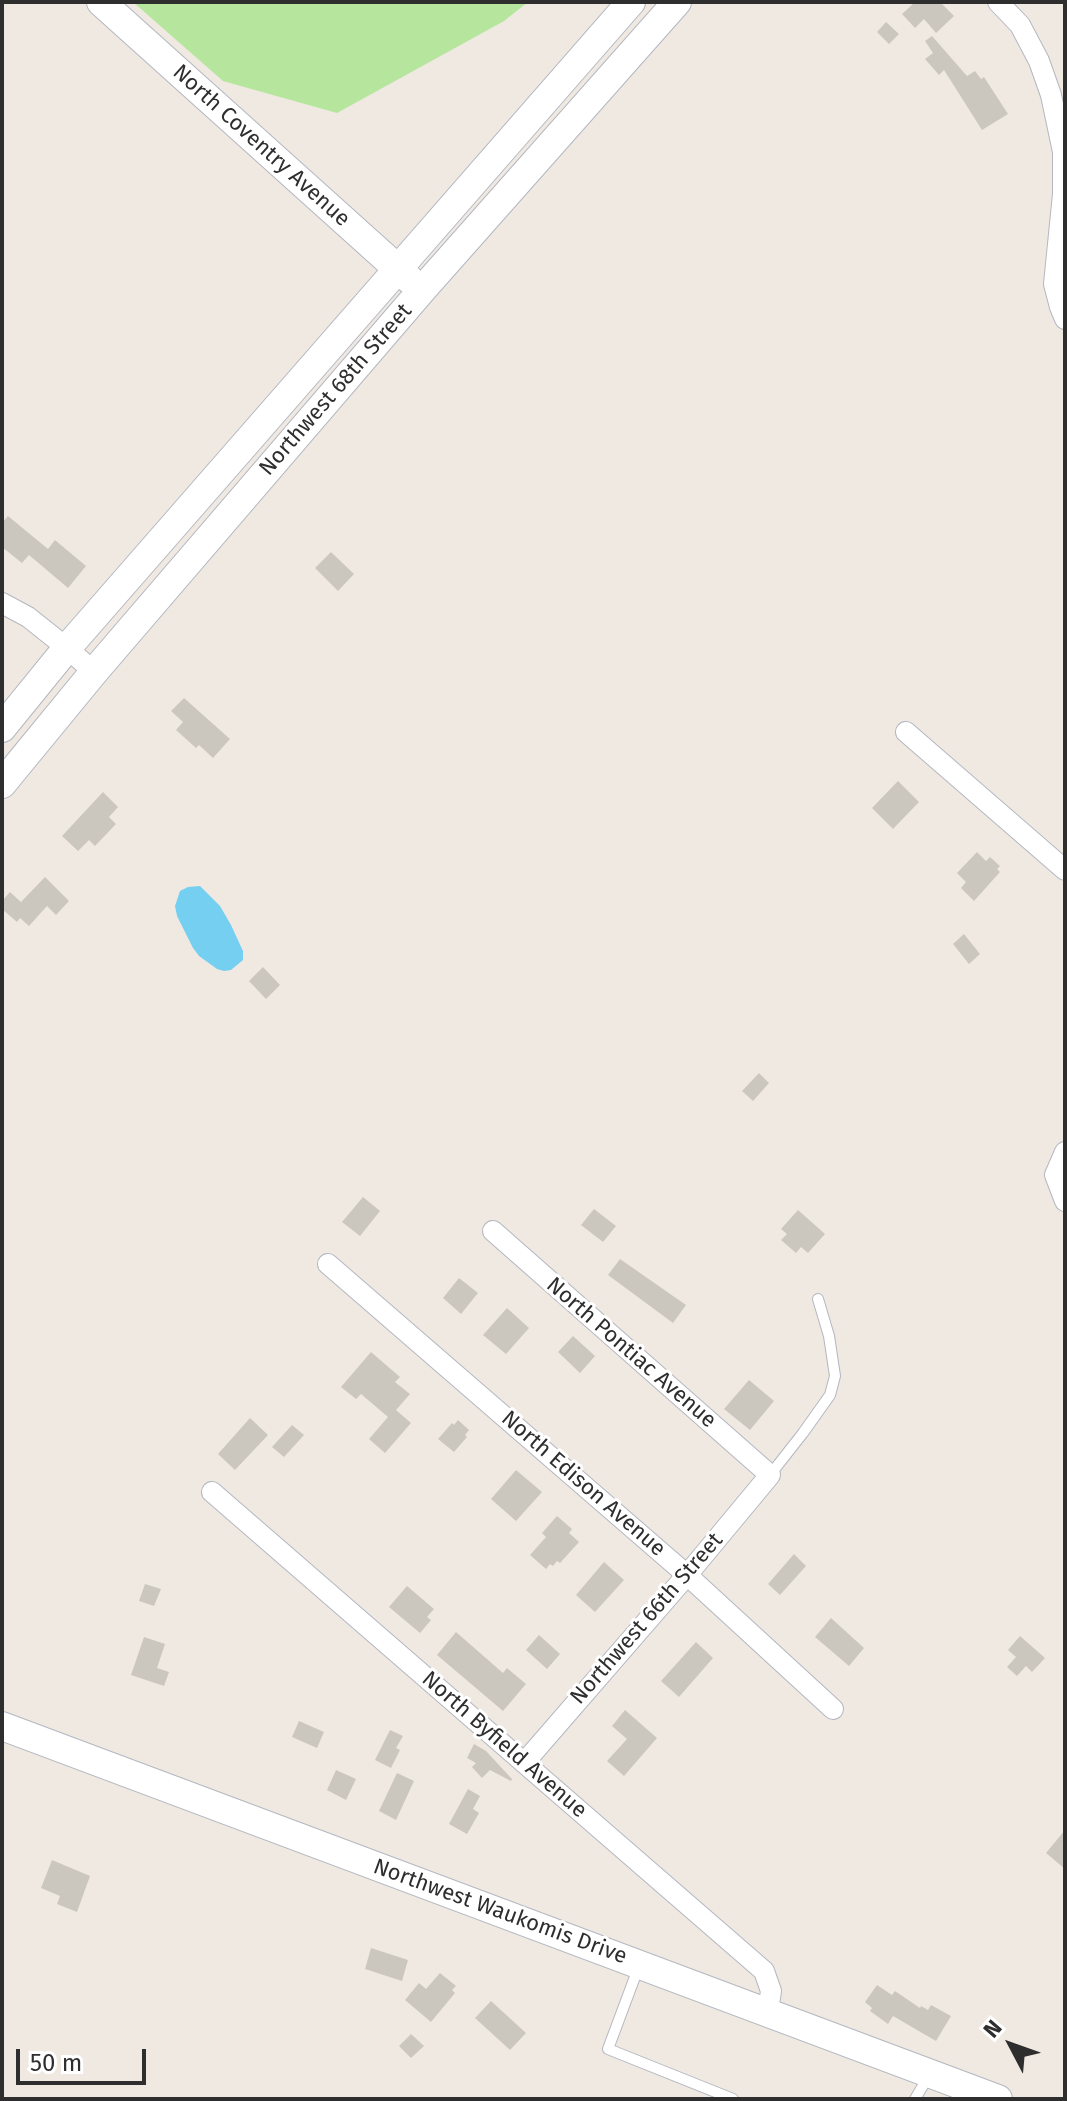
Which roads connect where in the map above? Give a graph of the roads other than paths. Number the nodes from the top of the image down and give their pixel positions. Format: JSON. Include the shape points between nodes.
{"nodes":[{"id":1,"x":101,"y":2,"type":"edge"},
{"id":2,"x":631,"y":2,"type":"edge"},
{"id":3,"x":677,"y":2,"type":"edge"},
{"id":4,"x":998,"y":2,"type":"edge"},
{"id":5,"x":397,"y":268,"type":"junction"},
{"id":6,"x":422,"y":290,"type":"junction"},
{"id":7,"x":1065,"y":319,"type":"edge"},
{"id":8,"x":2,"y":603,"type":"edge"},
{"id":9,"x":67,"y":648,"type":"junction"},
{"id":10,"x":94,"y":672,"type":"junction"},
{"id":11,"x":2,"y":728,"type":"edge"},
{"id":12,"x":906,"y":732,"type":"dead end"},
{"id":13,"x":2,"y":784,"type":"edge"},
{"id":14,"x":1065,"y":870,"type":"edge"},
{"id":15,"x":1065,"y":1152,"type":"edge"},
{"id":16,"x":1065,"y":1201,"type":"edge"},
{"id":17,"x":493,"y":1231,"type":"dead end"},
{"id":18,"x":328,"y":1264,"type":"dead end"},
{"id":19,"x":818,"y":1299,"type":"dead end"},
{"id":20,"x":770,"y":1475,"type":"junction"},
{"id":21,"x":212,"y":1492,"type":"dead end"},
{"id":22,"x":687,"y":1575,"type":"junction"},
{"id":23,"x":833,"y":1709,"type":"dead end"},
{"id":24,"x":2,"y":1726,"type":"edge"},
{"id":25,"x":524,"y":1763,"type":"junction"},
{"id":26,"x":640,"y":1964,"type":"junction"},
{"id":27,"x":768,"y":2011,"type":"junction"},
{"id":28,"x":931,"y":2073,"type":"junction"},
{"id":29,"x":733,"y":2099,"type":"edge"},
{"id":30,"x":915,"y":2099,"type":"edge"},
{"id":31,"x":998,"y":2099,"type":"edge"}],
"edges":[{"from":1,"to":5,"type":"main road","name":"North Coventry Avenue"},
{"from":2,"to":5,"type":"main road","name":"Northwest 68th Street"},
{"from":3,"to":6,"type":"main road","name":"Northwest 68th Street"},
{"from":4,"to":7,"type":"street","via":[[1020,25],[1051,95],[1063,152],[1054,284]]},
{"from":5,"to":6,"type":"main road","name":"North Coventry Avenue"},
{"from":5,"to":9,"type":"main road","name":"Northwest 68th Street"},
{"from":6,"to":10,"type":"main road","name":"Northwest 68th Street"},
{"from":8,"to":9,"type":"street"},
{"from":9,"to":10,"type":"street"},
{"from":9,"to":11,"type":"main road","name":"Northwest 68th Street"},
{"from":10,"to":13,"type":"main road","name":"Northwest 68th Street"},
{"from":12,"to":14,"type":"street"},
{"from":15,"to":16,"type":"street","via":[[1055,1175]]},
{"from":17,"to":20,"type":"street","name":"North Pontiac Avenue"},
{"from":18,"to":22,"type":"street","name":"North Edison Avenue"},
{"from":19,"to":20,"type":"lane","via":[[835,1376],[830,1395]]},
{"from":20,"to":22,"type":"street","name":"Northwest 66th Street"},
{"from":21,"to":25,"type":"street","name":"North Byfield Avenue"},
{"from":22,"to":23,"type":"street","name":"North Edison Avenue"},
{"from":22,"to":25,"type":"street","name":"Northwest 66th Street"},
{"from":24,"to":26,"type":"main road","name":"Northwest Waukomis Drive"},
{"from":25,"to":27,"type":"street","name":"North Byfield Avenue","via":[[764,1971],[771,1991]]},
{"from":26,"to":27,"type":"main road","name":"Northwest Waukomis Drive"},
{"from":26,"to":29,"type":"lane","via":[[608,2049]]},
{"from":27,"to":28,"type":"main road","name":"Northwest Waukomis Drive"},
{"from":28,"to":30,"type":"lane"},
{"from":28,"to":31,"type":"main road","name":"Northwest Waukomis Drive"}]}
